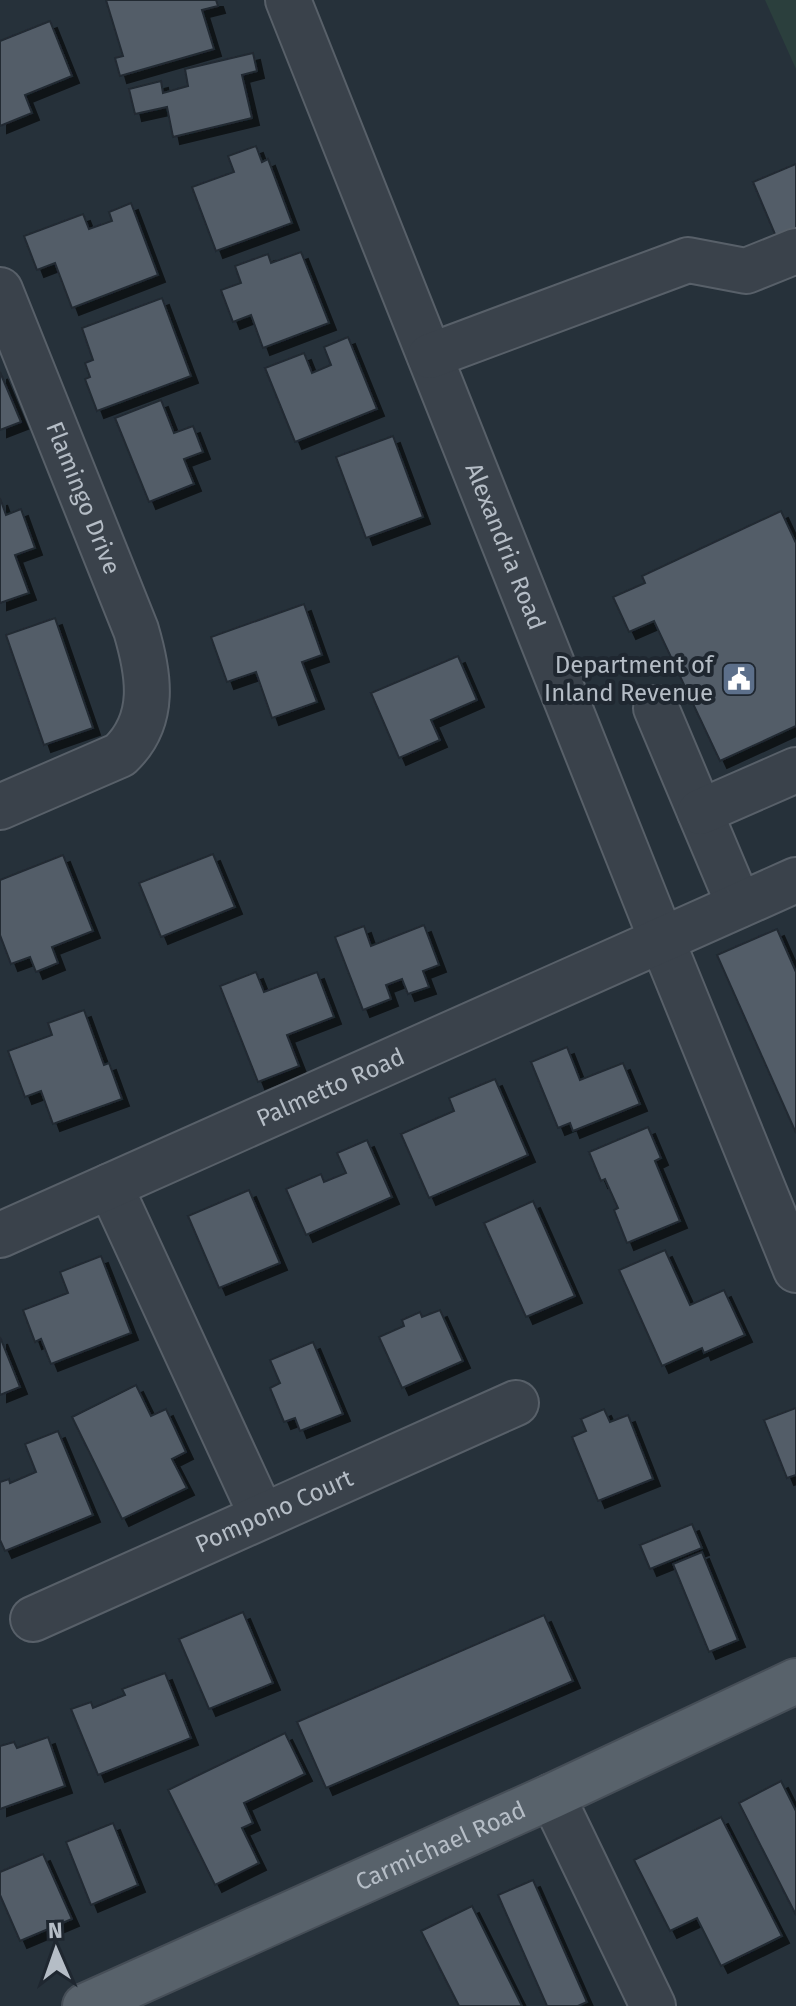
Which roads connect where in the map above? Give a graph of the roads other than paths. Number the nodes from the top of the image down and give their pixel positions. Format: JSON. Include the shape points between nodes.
{"nodes":[{"id":1,"x":288,"y":0,"type":"edge"},
{"id":2,"x":796,"y":251,"type":"edge"},
{"id":3,"x":0,"y":290,"type":"edge"},
{"id":4,"x":430,"y":356,"type":"junction"},
{"id":5,"x":656,"y":708,"type":"dead end"},
{"id":6,"x":796,"y":770,"type":"edge"},
{"id":7,"x":0,"y":807,"type":"edge"},
{"id":8,"x":700,"y":812,"type":"junction"},
{"id":9,"x":796,"y":880,"type":"edge"},
{"id":10,"x":739,"y":905,"type":"junction"},
{"id":11,"x":661,"y":938,"type":"junction"},
{"id":12,"x":110,"y":1186,"type":"junction"},
{"id":13,"x":0,"y":1235,"type":"edge"},
{"id":14,"x":796,"y":1270,"type":"edge"},
{"id":15,"x":516,"y":1403,"type":"dead end"},
{"id":16,"x":262,"y":1516,"type":"junction"},
{"id":17,"x":33,"y":1619,"type":"dead end"},
{"id":18,"x":796,"y":1681,"type":"edge"},
{"id":19,"x":552,"y":1796,"type":"junction"},
{"id":20,"x":85,"y":2006,"type":"edge"},
{"id":21,"x":653,"y":2006,"type":"edge"}],
"edges":[{"from":1,"to":4,"type":"street","name":"Alexandria Road"},
{"from":2,"to":4,"type":"street","via":[[746,271],[688,260]]},
{"from":3,"to":7,"type":"street","name":"Flamingo Drive","via":[[136,630],[147,675],[146,709],[134,740],[120,755]]},
{"from":4,"to":11,"type":"street","name":"Alexandria Road"},
{"from":5,"to":8,"type":"street"},
{"from":6,"to":8,"type":"street"},
{"from":8,"to":10,"type":"street"},
{"from":9,"to":10,"type":"street","name":"Palmetto Road"},
{"from":10,"to":11,"type":"street","name":"Palmetto Road"},
{"from":11,"to":12,"type":"street","name":"Palmetto Road"},
{"from":11,"to":14,"type":"street","name":"Alexandria Road"},
{"from":12,"to":13,"type":"street","name":"Palmetto Road"},
{"from":12,"to":16,"type":"street"},
{"from":15,"to":16,"type":"street","name":"Pompono Court"},
{"from":16,"to":17,"type":"street","name":"Pompono Court"},
{"from":18,"to":19,"type":"main road","name":"Carmichael Road"},
{"from":19,"to":20,"type":"main road","name":"Carmichael Road"},
{"from":19,"to":21,"type":"street"}]}
